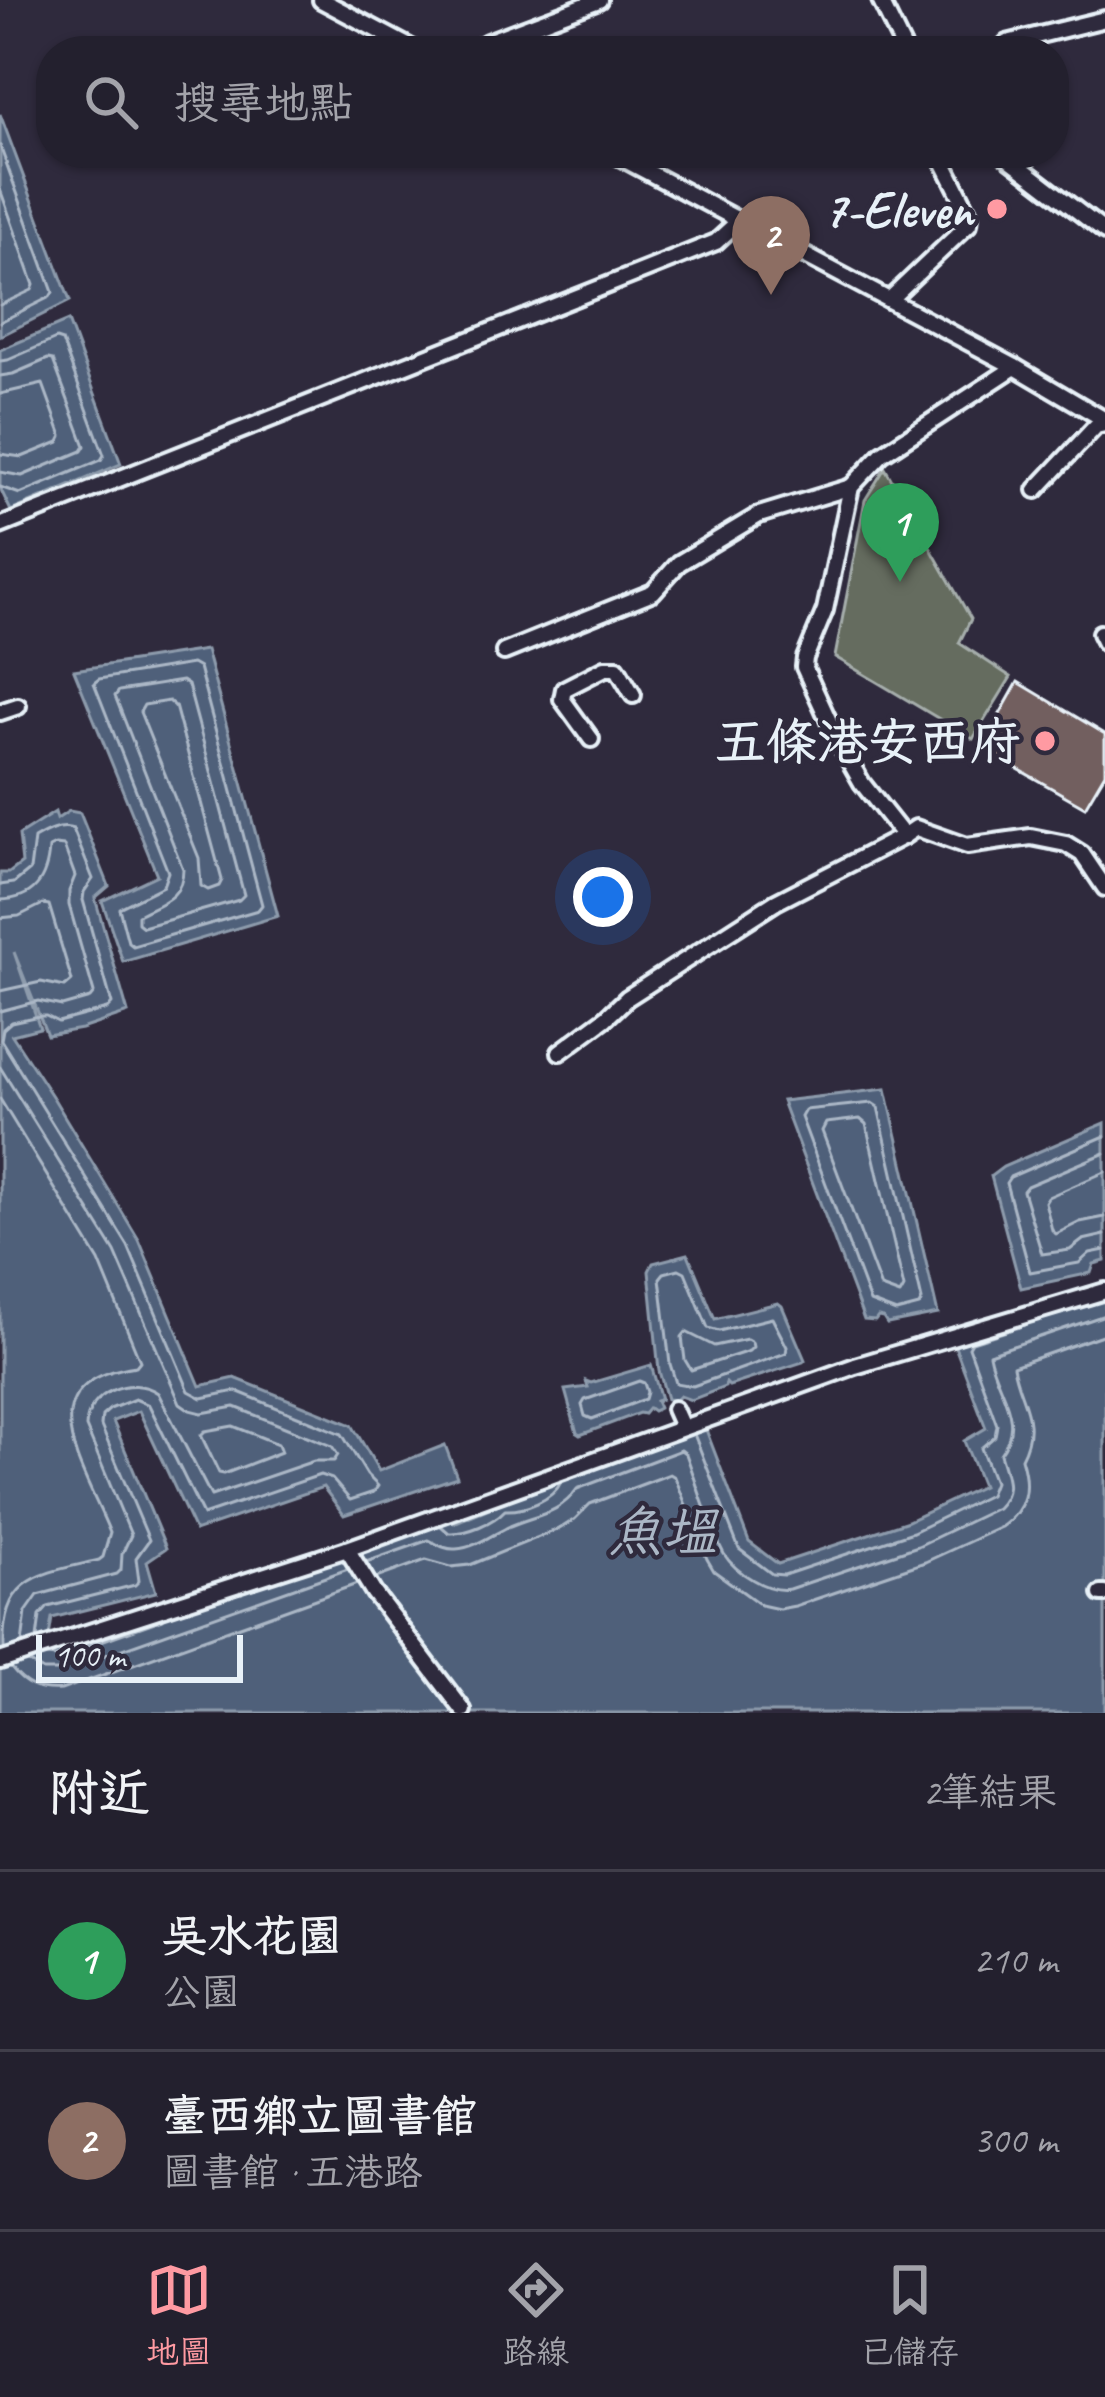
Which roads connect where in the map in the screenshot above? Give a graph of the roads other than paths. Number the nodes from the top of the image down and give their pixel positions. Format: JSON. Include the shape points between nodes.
{"nodes":[{"id":1,"x":321,"y":0,"type":"edge"},
{"id":2,"x":599,"y":0,"type":"edge"},
{"id":3,"x":880,"y":0,"type":"edge"},
{"id":4,"x":1105,"y":19,"type":"edge"},
{"id":5,"x":389,"y":36,"type":"edge"},
{"id":6,"x":503,"y":36,"type":"edge"},
{"id":7,"x":897,"y":36,"type":"edge"},
{"id":8,"x":1036,"y":36,"type":"edge"},
{"id":9,"x":641,"y":168,"type":"edge"},
{"id":10,"x":946,"y":168,"type":"edge"},
{"id":11,"x":1022,"y":168,"type":"edge"},
{"id":12,"x":740,"y":220,"type":"junction"},
{"id":13,"x":1105,"y":232,"type":"edge"},
{"id":14,"x":889,"y":300,"type":"junction"},
{"id":15,"x":1016,"y":367,"type":"junction"},
{"id":16,"x":1105,"y":421,"type":"edge"},
{"id":17,"x":851,"y":487,"type":"junction"},
{"id":18,"x":1036,"y":490,"type":"dead end"},
{"id":19,"x":0,"y":526,"type":"edge"},
{"id":20,"x":504,"y":652,"type":"dead end"},
{"id":21,"x":633,"y":695,"type":"dead end"},
{"id":22,"x":18,"y":706,"type":"dead end"},
{"id":23,"x":0,"y":712,"type":"edge"},
{"id":24,"x":591,"y":739,"type":"dead end"},
{"id":25,"x":904,"y":836,"type":"junction"},
{"id":26,"x":1105,"y":888,"type":"edge"},
{"id":27,"x":560,"y":1052,"type":"dead end"},
{"id":28,"x":1105,"y":1291,"type":"edge"},
{"id":29,"x":674,"y":1409,"type":"dead end"},
{"id":30,"x":682,"y":1427,"type":"junction"},
{"id":31,"x":347,"y":1549,"type":"junction"},
{"id":32,"x":0,"y":1661,"type":"edge"},
{"id":33,"x":463,"y":1711,"type":"edge"}],
"edges":[{"from":1,"to":5,"type":"street"},
{"from":2,"to":6,"type":"street"},
{"from":3,"to":7,"type":"street"},
{"from":4,"to":8,"type":"street"},
{"from":9,"to":12,"type":"street"},
{"from":10,"to":14,"type":"street","via":[[969,224]]},
{"from":11,"to":13,"type":"street"},
{"from":12,"to":14,"type":"street"},
{"from":12,"to":19,"type":"street","via":[[716,242]]},
{"from":14,"to":15,"type":"street"},
{"from":15,"to":16,"type":"street"},
{"from":15,"to":17,"type":"street","via":[[882,454]]},
{"from":16,"to":18,"type":"street"},
{"from":17,"to":20,"type":"street","via":[[759,515],[679,563],[653,592]]},
{"from":17,"to":25,"type":"street","via":[[804,667],[862,783]]},
{"from":21,"to":24,"type":"street","via":[[616,668],[564,689],[562,699]]},
{"from":22,"to":23,"type":"street"},
{"from":25,"to":26,"type":"street","via":[[916,828],[967,846],[1030,837],[1066,844]]},
{"from":25,"to":27,"type":"street","via":[[776,902],[627,998]]},
{"from":28,"to":30,"type":"street"},
{"from":29,"to":30,"type":"street"},
{"from":30,"to":31,"type":"street"},
{"from":31,"to":32,"type":"street"},
{"from":31,"to":33,"type":"street"}]}
